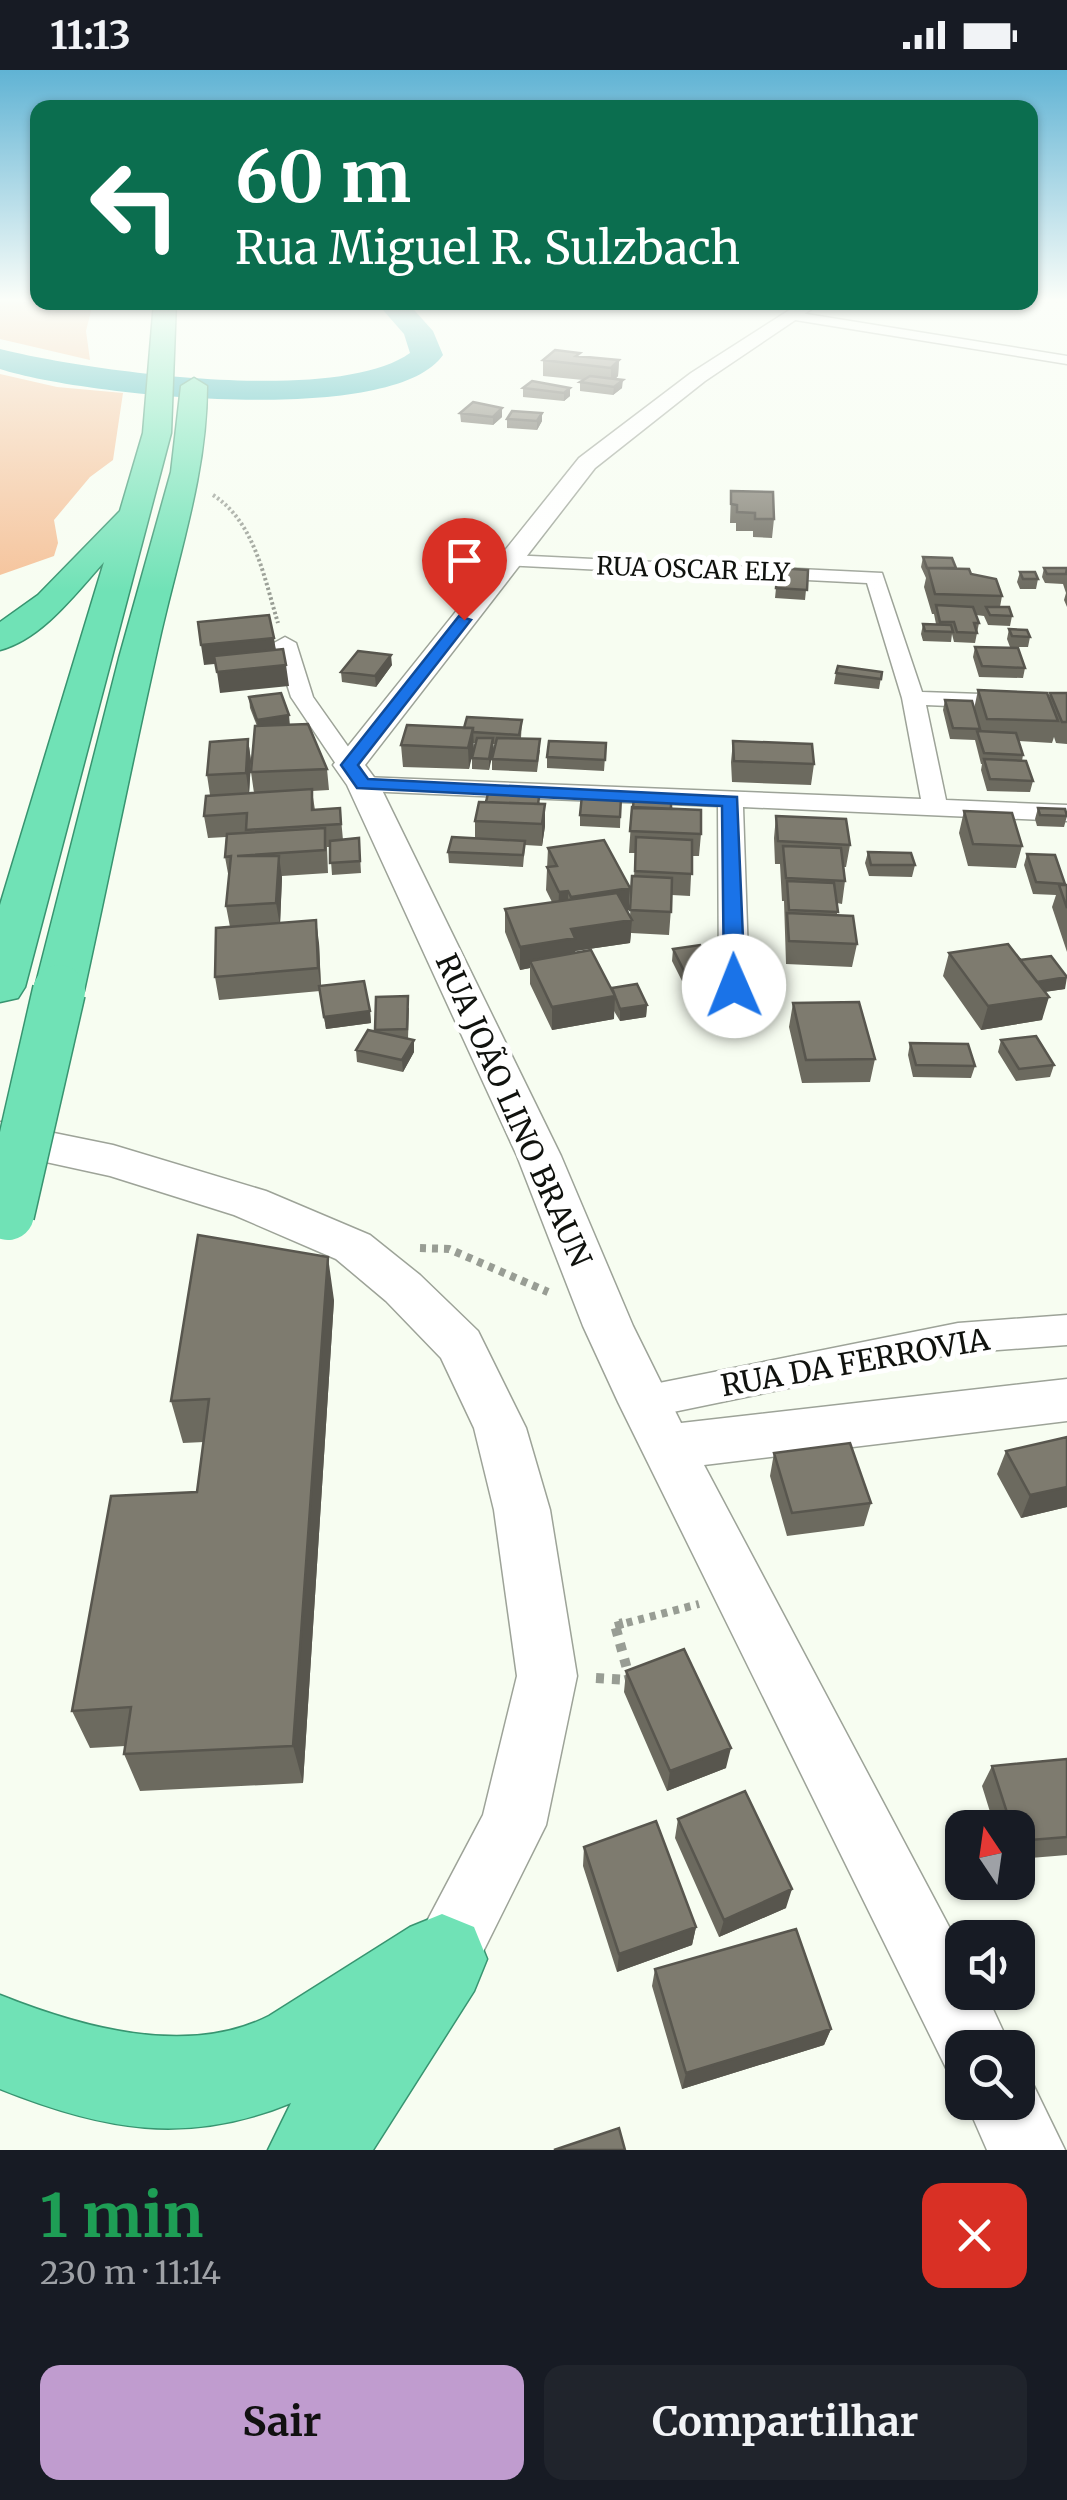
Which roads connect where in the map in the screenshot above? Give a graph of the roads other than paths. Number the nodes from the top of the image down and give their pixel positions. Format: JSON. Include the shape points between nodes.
{"nodes":[{"id":1,"x":160,"y":398,"type":"edge"},
{"id":2,"x":194,"y":398,"type":"edge"},
{"id":3,"x":671,"y":398,"type":"edge"},
{"id":4,"x":134,"y":509,"type":"junction"},
{"id":5,"x":510,"y":561,"type":"junction"},
{"id":6,"x":0,"y":639,"type":"edge"},
{"id":7,"x":285,"y":643,"type":"road end"},
{"id":8,"x":912,"y":698,"type":"junction"},
{"id":9,"x":1067,"y":704,"type":"edge"},
{"id":10,"x":356,"y":775,"type":"junction"},
{"id":11,"x":730,"y":801,"type":"junction"},
{"id":12,"x":935,"y":808,"type":"junction"},
{"id":13,"x":1067,"y":814,"type":"edge"},
{"id":14,"x":734,"y":986,"type":"dead end"},
{"id":15,"x":0,"y":987,"type":"edge"},
{"id":16,"x":0,"y":1137,"type":"edge"},
{"id":17,"x":4,"y":1228,"type":"edge"},
{"id":18,"x":1067,"y":1330,"type":"edge"},
{"id":19,"x":1067,"y":1400,"type":"edge"},
{"id":20,"x":657,"y":1424,"type":"junction"},
{"id":21,"x":442,"y":1959,"type":"junction"},
{"id":22,"x":966,"y":2030,"type":"edge"},
{"id":23,"x":0,"y":2042,"type":"edge"},
{"id":24,"x":1011,"y":2120,"type":"edge"},
{"id":25,"x":317,"y":2150,"type":"edge"},
{"id":26,"x":1027,"y":2150,"type":"edge"}],
"edges":[{"from":1,"to":4,"type":"highway"},
{"from":2,"to":17,"type":"highway","bridge":true,"via":[[195,431],[182,492]]},
{"from":3,"to":5,"type":"street","via":[[587,463]]},
{"from":4,"to":6,"type":"highway","via":[[50,602]]},
{"from":4,"to":15,"type":"highway"},
{"from":5,"to":8,"type":"street","name":"RUA OSCAR ELY","via":[[875,577]]},
{"from":5,"to":10,"type":"street"},
{"from":7,"to":10,"type":"street","via":[[302,697]]},
{"from":8,"to":9,"type":"street"},
{"from":8,"to":12,"type":"street"},
{"from":10,"to":11,"type":"street"},
{"from":10,"to":20,"type":"street","name":"RUA JOÃO LINO BRAUN","via":[[540,1156],[608,1326]]},
{"from":11,"to":12,"type":"street"},
{"from":11,"to":14,"type":"street"},
{"from":12,"to":13,"type":"street"},
{"from":16,"to":21,"type":"street","via":[[113,1161],[250,1203],[353,1247],[460,1345],[500,1428],[522,1510],[548,1676],[512,1825]]},
{"from":18,"to":20,"type":"street","name":"RUA DA FERROVIA","via":[[958,1338]]},
{"from":19,"to":20,"type":"street"},
{"from":20,"to":22,"type":"street","name":"RUA JOÃO LINO BRAUN"},
{"from":21,"to":23,"type":"highway","via":[[278,2062],[212,2080],[82,2072]]},
{"from":21,"to":25,"type":"highway"},
{"from":24,"to":26,"type":"street"}]}
